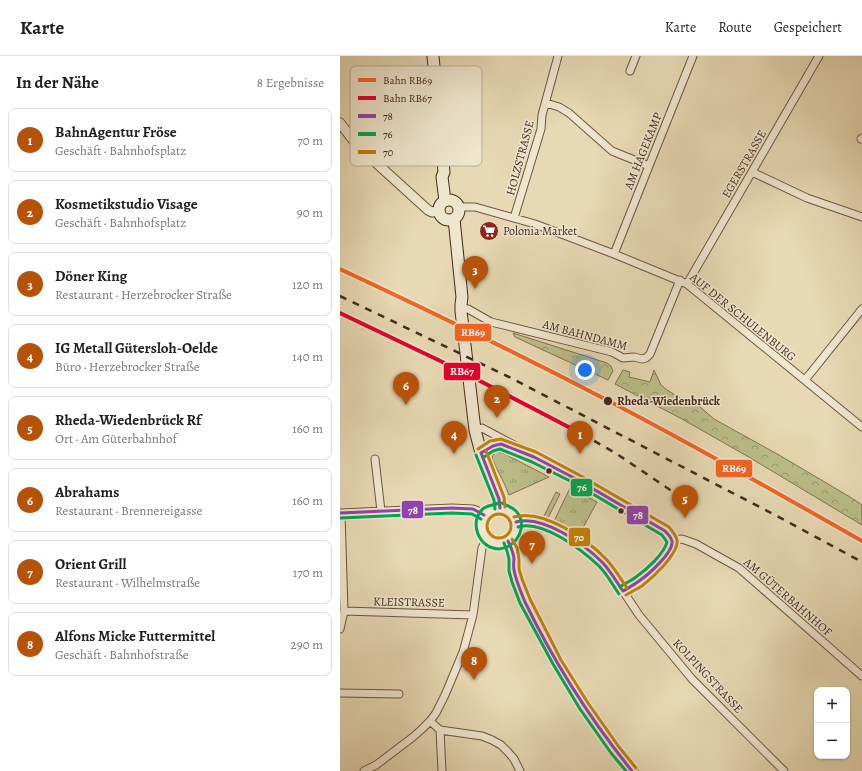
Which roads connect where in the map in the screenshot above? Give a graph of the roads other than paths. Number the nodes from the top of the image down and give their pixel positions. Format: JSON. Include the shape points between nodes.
{"nodes":[{"id":1,"x":433,"y":56,"type":"edge"},
{"id":2,"x":558,"y":56,"type":"edge"},
{"id":3,"x":636,"y":56,"type":"edge"},
{"id":4,"x":693,"y":56,"type":"edge"},
{"id":5,"x":819,"y":56,"type":"edge"},
{"id":6,"x":434,"y":66,"type":"edge"},
{"id":7,"x":630,"y":70,"type":"dead end"},
{"id":8,"x":546,"y":103,"type":"junction"},
{"id":9,"x":340,"y":123,"type":"edge"},
{"id":10,"x":350,"y":136,"type":"edge"},
{"id":11,"x":380,"y":166,"type":"edge"},
{"id":12,"x":443,"y":166,"type":"edge"},
{"id":13,"x":649,"y":166,"type":"junction"},
{"id":14,"x":752,"y":172,"type":"junction"},
{"id":15,"x":449,"y":205,"type":"junction"},
{"id":16,"x":514,"y":218,"type":"junction"},
{"id":17,"x":862,"y":218,"type":"edge"},
{"id":18,"x":451,"y":219,"type":"junction"},
{"id":19,"x":614,"y":254,"type":"junction"},
{"id":20,"x":683,"y":282,"type":"junction"},
{"id":21,"x":461,"y":306,"type":"junction"},
{"id":22,"x":862,"y":309,"type":"edge"},
{"id":23,"x":805,"y":380,"type":"junction"},
{"id":24,"x":862,"y":427,"type":"edge"},
{"id":25,"x":475,"y":430,"type":"junction"},
{"id":26,"x":481,"y":453,"type":"junction"},
{"id":27,"x":534,"y":457,"type":"junction"},
{"id":28,"x":375,"y":459,"type":"dead end"},
{"id":29,"x":500,"y":508,"type":"junction"},
{"id":30,"x":381,"y":511,"type":"junction"},
{"id":31,"x":340,"y":513,"type":"edge"},
{"id":32,"x":484,"y":516,"type":"junction"},
{"id":33,"x":516,"y":522,"type":"junction"},
{"id":34,"x":487,"y":540,"type":"junction"},
{"id":35,"x":672,"y":540,"type":"junction"},
{"id":36,"x":508,"y":541,"type":"junction"},
{"id":37,"x":623,"y":591,"type":"junction"},
{"id":38,"x":344,"y":611,"type":"junction"},
{"id":39,"x":473,"y":614,"type":"junction"},
{"id":40,"x":340,"y":629,"type":"edge"},
{"id":41,"x":862,"y":676,"type":"edge"},
{"id":42,"x":340,"y":693,"type":"edge"},
{"id":43,"x":399,"y":694,"type":"dead end"},
{"id":44,"x":430,"y":721,"type":"junction"},
{"id":45,"x":440,"y":730,"type":"junction"},
{"id":46,"x":364,"y":771,"type":"edge"},
{"id":47,"x":442,"y":771,"type":"edge"},
{"id":48,"x":520,"y":771,"type":"edge"},
{"id":49,"x":632,"y":771,"type":"edge"},
{"id":50,"x":784,"y":771,"type":"edge"}],
"edges":[{"from":1,"to":6,"type":"main road"},
{"from":2,"to":8,"type":"street","name":"HOLZSTRASSE"},
{"from":3,"to":7,"type":"street"},
{"from":4,"to":13,"type":"street","name":"AM HAGEKAMP"},
{"from":5,"to":14,"type":"street","name":"EGERSTRASSE"},
{"from":8,"to":13,"type":"street","via":[[559,106],[569,113],[612,151]]},
{"from":8,"to":16,"type":"street","name":"HOLZSTRASSE","via":[[541,129]]},
{"from":9,"to":10,"type":"street"},
{"from":11,"to":15,"type":"street","via":[[428,210],[432,212]]},
{"from":12,"to":15,"type":"main road","via":[[448,177]]},
{"from":13,"to":19,"type":"street","name":"AM HAGEKAMP"},
{"from":14,"to":17,"type":"street","via":[[807,198]]},
{"from":14,"to":20,"type":"street","name":"EGERSTRASSE"},
{"from":15,"to":16,"type":"street","name":"AUF DER SCHULENBURG","via":[[475,207]]},
{"from":15,"to":18,"type":"main road","via":[[459,212]]},
{"from":15,"to":18,"type":"main road","via":[[441,215]]},
{"from":16,"to":19,"type":"street","name":"AUF DER SCHULENBURG"},
{"from":18,"to":21,"type":"main road","via":[[456,297]]},
{"from":19,"to":20,"type":"street","name":"AUF DER SCHULENBURG"},
{"from":20,"to":21,"type":"street","name":"AM BAHNDAMM","via":[[650,354],[642,359],[623,358],[612,352],[491,322]]},
{"from":20,"to":23,"type":"street","name":"AUF DER SCHULENBURG"},
{"from":21,"to":25,"type":"main road"},
{"from":22,"to":23,"type":"street"},
{"from":23,"to":24,"type":"street","name":"AUF DER SCHULENBURG"},
{"from":25,"to":26,"type":"main road"},
{"from":25,"to":27,"type":"street","via":[[482,428]]},
{"from":26,"to":27,"type":"street","via":[[490,446],[501,444]]},
{"from":26,"to":29,"type":"main road"},
{"from":27,"to":35,"type":"street","via":[[593,488],[665,531]]},
{"from":28,"to":30,"type":"street"},
{"from":29,"to":32,"type":"main road","via":[[488,511]]},
{"from":29,"to":33,"type":"main road","via":[[513,515]]},
{"from":30,"to":31,"type":"street"},
{"from":30,"to":32,"type":"street","via":[[473,509]]},
{"from":31,"to":38,"type":"street"},
{"from":32,"to":34,"type":"main road","via":[[481,530]]},
{"from":33,"to":36,"type":"main road","via":[[515,533]]},
{"from":33,"to":37,"type":"street","name":"KOLPINGSTRASSE","via":[[533,521],[562,532],[596,556]]},
{"from":34,"to":36,"type":"main road","via":[[497,544]]},
{"from":34,"to":39,"type":"street","via":[[482,548]]},
{"from":35,"to":37,"type":"street","via":[[671,550],[664,558],[638,583]]},
{"from":35,"to":41,"type":"street","name":"AM GÜTERBAHNHOF","via":[[682,539],[696,544],[739,568]]},
{"from":36,"to":49,"type":"main road","via":[[522,594],[557,662],[584,706]]},
{"from":37,"to":50,"type":"street","name":"KOLPINGSTRASSE","via":[[639,615],[692,679]]},
{"from":38,"to":39,"type":"street","name":"KLEISTRASSE"},
{"from":38,"to":40,"type":"street"},
{"from":39,"to":44,"type":"street","via":[[455,674]]},
{"from":42,"to":43,"type":"street"},
{"from":44,"to":45,"type":"street"},
{"from":44,"to":46,"type":"street"},
{"from":45,"to":47,"type":"street"},
{"from":45,"to":48,"type":"street","via":[[482,736],[492,740],[508,752]]}]}
